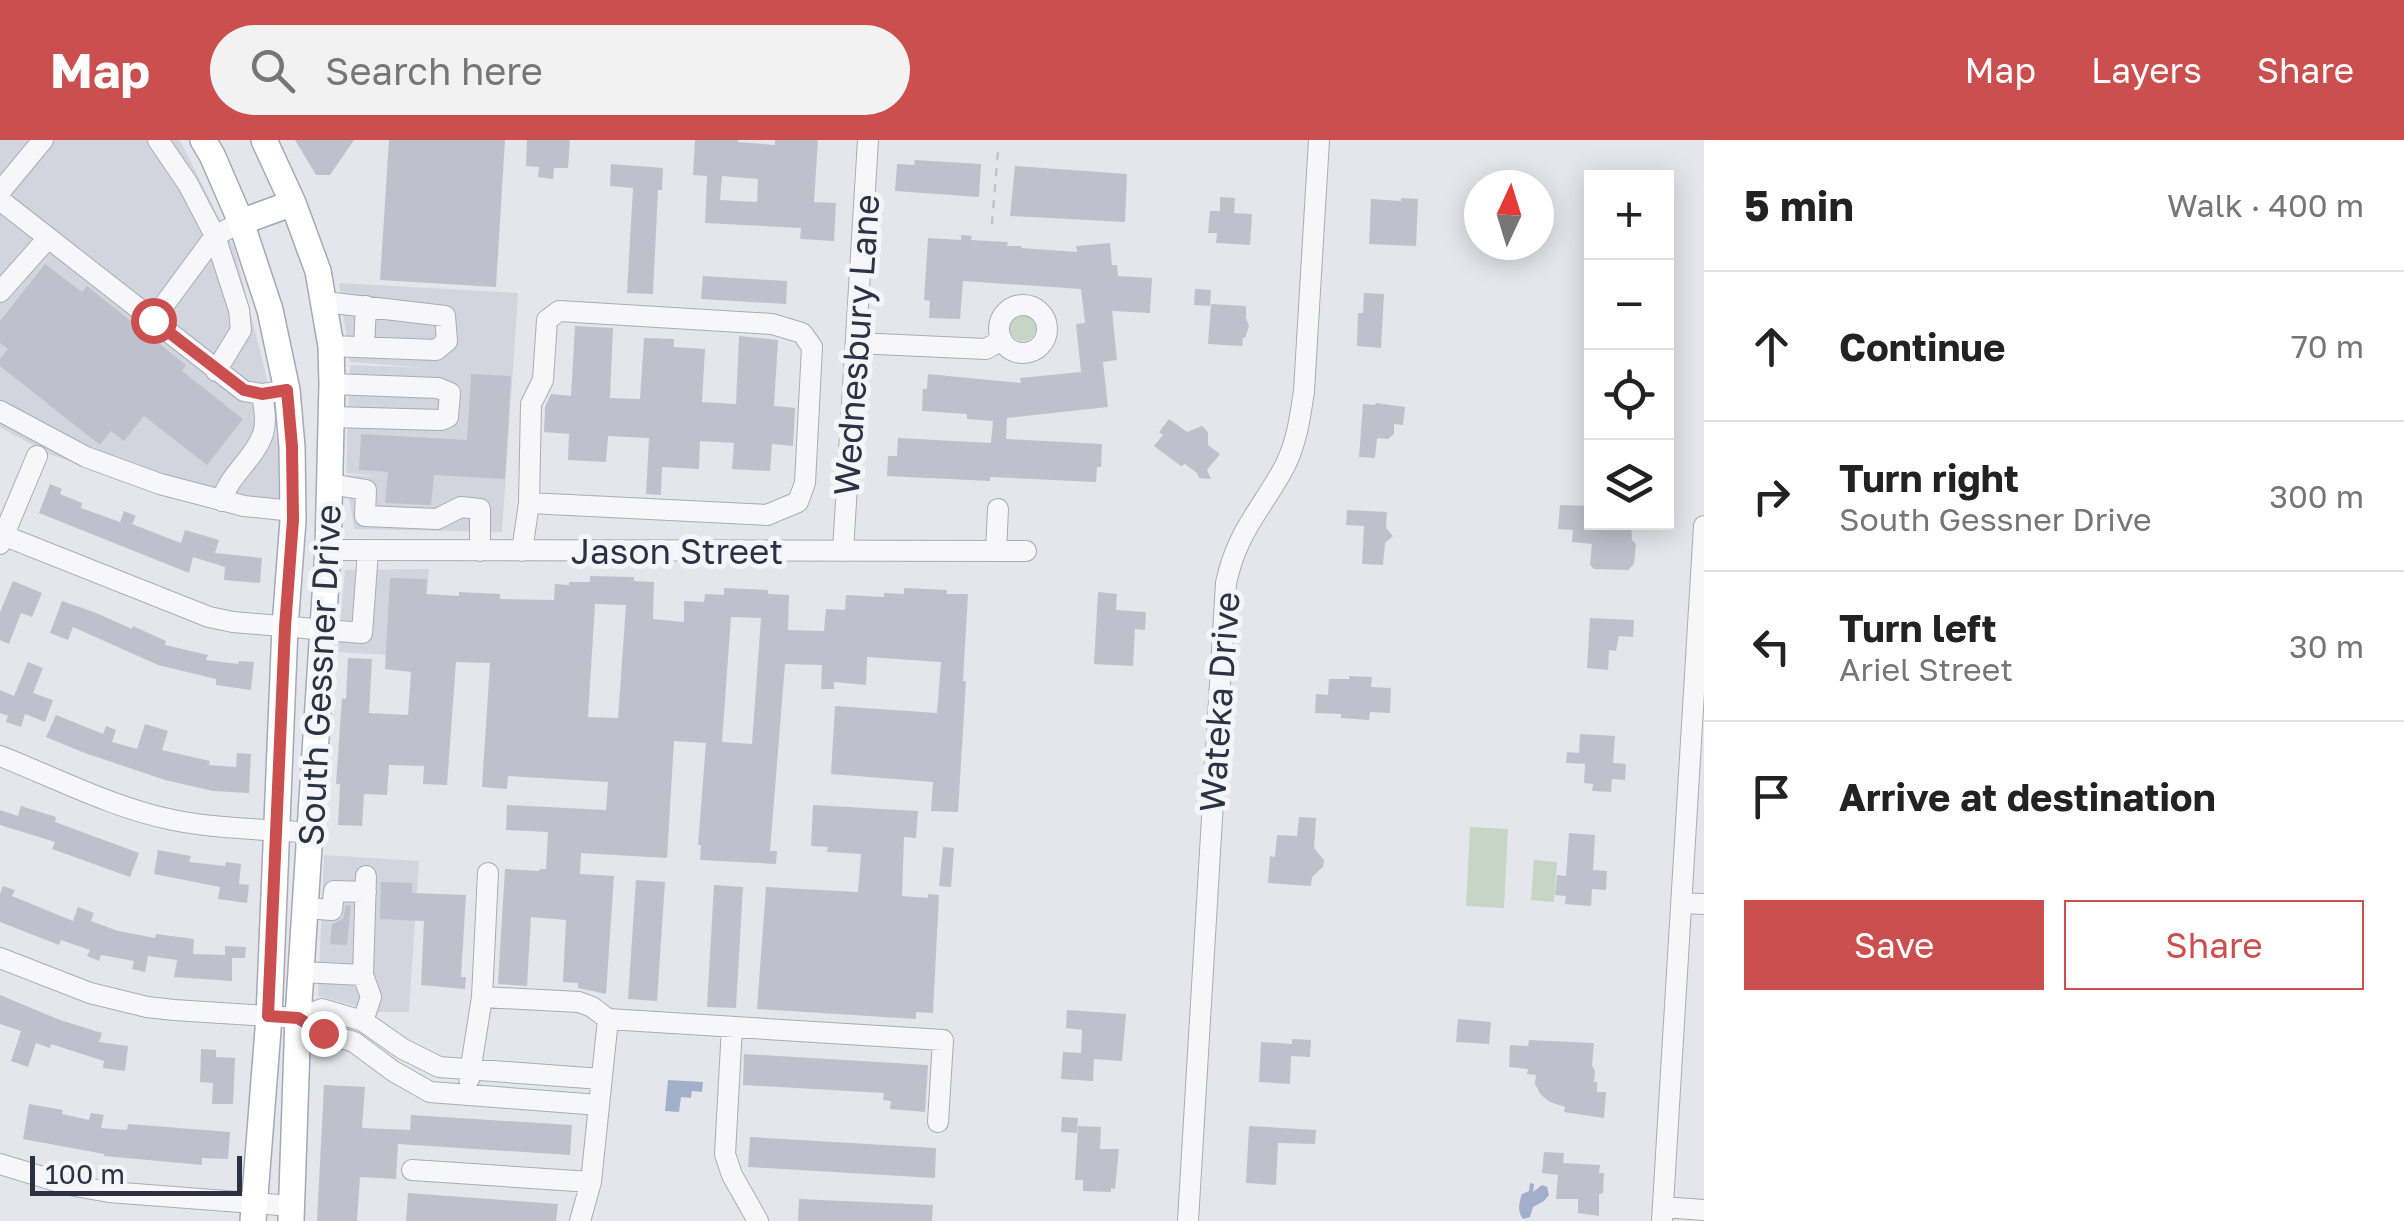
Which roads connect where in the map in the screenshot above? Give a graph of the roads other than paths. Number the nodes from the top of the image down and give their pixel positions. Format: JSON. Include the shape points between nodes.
{"nodes":[{"id":1,"x":42,"y":140,"type":"edge"},
{"id":2,"x":158,"y":140,"type":"edge"},
{"id":3,"x":202,"y":140,"type":"edge"},
{"id":4,"x":264,"y":140,"type":"edge"},
{"id":5,"x":868,"y":140,"type":"edge"},
{"id":6,"x":1320,"y":140,"type":"edge"},
{"id":7,"x":0,"y":192,"type":"edge"},
{"id":8,"x":0,"y":200,"type":"edge"},
{"id":9,"x":293,"y":203,"type":"junction"},
{"id":10,"x":241,"y":222,"type":"junction"},
{"id":11,"x":214,"y":236,"type":"junction"},
{"id":12,"x":48,"y":238,"type":"junction"},
{"id":13,"x":0,"y":292,"type":"edge"},
{"id":14,"x":325,"y":302,"type":"junction"},
{"id":15,"x":366,"y":306,"type":"junction"},
{"id":16,"x":153,"y":320,"type":"junction"},
{"id":17,"x":1002,"y":340,"type":"dead end"},
{"id":18,"x":856,"y":343,"type":"junction"},
{"id":19,"x":331,"y":346,"type":"junction"},
{"id":20,"x":364,"y":347,"type":"junction"},
{"id":21,"x":216,"y":370,"type":"junction"},
{"id":22,"x":332,"y":384,"type":"junction"},
{"id":23,"x":274,"y":392,"type":"junction"},
{"id":24,"x":0,"y":410,"type":"edge"},
{"id":25,"x":331,"y":417,"type":"junction"},
{"id":26,"x":37,"y":456,"type":"dead end"},
{"id":27,"x":330,"y":484,"type":"junction"},
{"id":28,"x":222,"y":501,"type":"junction"},
{"id":29,"x":529,"y":503,"type":"junction"},
{"id":30,"x":998,"y":509,"type":"dead end"},
{"id":31,"x":293,"y":510,"type":"junction"},
{"id":32,"x":1704,"y":526,"type":"edge"},
{"id":33,"x":1,"y":538,"type":"edge"},
{"id":34,"x":328,"y":550,"type":"junction"},
{"id":35,"x":368,"y":551,"type":"junction"},
{"id":36,"x":480,"y":551,"type":"junction"},
{"id":37,"x":522,"y":551,"type":"junction"},
{"id":38,"x":843,"y":551,"type":"junction"},
{"id":39,"x":996,"y":551,"type":"junction"},
{"id":40,"x":1026,"y":551,"type":"dead end"},
{"id":41,"x":1702,"y":593,"type":"edge"},
{"id":42,"x":285,"y":627,"type":"junction"},
{"id":43,"x":322,"y":631,"type":"junction"},
{"id":44,"x":0,"y":756,"type":"edge"},
{"id":45,"x":1695,"y":811,"type":"edge"},
{"id":46,"x":276,"y":830,"type":"junction"},
{"id":47,"x":310,"y":832,"type":"junction"},
{"id":48,"x":488,"y":872,"type":"dead end"},
{"id":49,"x":1682,"y":903,"type":"junction"},
{"id":50,"x":1704,"y":904,"type":"edge"},
{"id":51,"x":305,"y":908,"type":"junction"},
{"id":52,"x":0,"y":958,"type":"edge"},
{"id":53,"x":301,"y":972,"type":"junction"},
{"id":54,"x":363,"y":975,"type":"junction"},
{"id":55,"x":482,"y":997,"type":"junction"},
{"id":56,"x":268,"y":1016,"type":"junction"},
{"id":57,"x":298,"y":1018,"type":"junction"},
{"id":58,"x":608,"y":1019,"type":"junction"},
{"id":59,"x":363,"y":1020,"type":"junction"},
{"id":60,"x":732,"y":1027,"type":"junction"},
{"id":61,"x":471,"y":1070,"type":"junction"},
{"id":62,"x":601,"y":1078,"type":"junction"},
{"id":63,"x":465,"y":1096,"type":"junction"},
{"id":64,"x":599,"y":1105,"type":"junction"},
{"id":65,"x":938,"y":1122,"type":"dead end"},
{"id":66,"x":0,"y":1164,"type":"edge"},
{"id":67,"x":412,"y":1170,"type":"dead end"},
{"id":68,"x":591,"y":1182,"type":"junction"},
{"id":69,"x":1704,"y":1210,"type":"edge"},
{"id":70,"x":253,"y":1212,"type":"edge"},
{"id":71,"x":291,"y":1213,"type":"edge"},
{"id":72,"x":1663,"y":1214,"type":"edge"},
{"id":73,"x":580,"y":1221,"type":"edge"},
{"id":74,"x":758,"y":1221,"type":"edge"},
{"id":75,"x":1188,"y":1221,"type":"edge"}],
"edges":[{"from":1,"to":7,"type":"street"},
{"from":2,"to":11,"type":"street"},
{"from":3,"to":10,"type":"main road","name":"South Gessner Drive"},
{"from":4,"to":9,"type":"main road","name":"South Gessner Drive"},
{"from":5,"to":18,"type":"street","name":"Wednesbury Lane"},
{"from":6,"to":75,"type":"street","name":"Wateka Drive","via":[[1301,416],[1290,455],[1242,534],[1226,583]]},
{"from":8,"to":12,"type":"street"},
{"from":9,"to":10,"type":"main road"},
{"from":9,"to":14,"type":"main road","name":"South Gessner Drive"},
{"from":10,"to":11,"type":"street"},
{"from":10,"to":23,"type":"main road","name":"South Gessner Drive","via":[[270,310]]},
{"from":11,"to":16,"type":"street"},
{"from":11,"to":21,"type":"street","via":[[241,330]]},
{"from":12,"to":13,"type":"street"},
{"from":12,"to":16,"type":"street"},
{"from":14,"to":15,"type":"street"},
{"from":14,"to":19,"type":"main road","name":"South Gessner Drive"},
{"from":15,"to":20,"type":"street"},
{"from":15,"to":20,"type":"street","via":[[445,316],[447,342],[436,350]]},
{"from":16,"to":21,"type":"street"},
{"from":17,"to":18,"type":"street","via":[[986,349]]},
{"from":18,"to":38,"type":"street","name":"Wednesbury Lane"},
{"from":19,"to":20,"type":"street"},
{"from":19,"to":22,"type":"main road","name":"South Gessner Drive"},
{"from":21,"to":23,"type":"street","via":[[244,390]]},
{"from":22,"to":23,"type":"main road"},
{"from":22,"to":25,"type":"main road","name":"South Gessner Drive"},
{"from":22,"to":25,"type":"street","via":[[438,388],[451,401],[448,417],[440,420]]},
{"from":23,"to":28,"type":"street","via":[[263,435]]},
{"from":23,"to":31,"type":"main road","name":"South Gessner Drive","via":[[292,447]]},
{"from":24,"to":28,"type":"street","via":[[86,458]]},
{"from":25,"to":27,"type":"main road","name":"South Gessner Drive"},
{"from":26,"to":33,"type":"street"},
{"from":27,"to":34,"type":"main road","name":"South Gessner Drive"},
{"from":27,"to":36,"type":"street","via":[[366,490],[364,516],[437,519],[461,507],[480,508]]},
{"from":28,"to":31,"type":"street"},
{"from":29,"to":29,"type":"street","via":[[531,404],[542,380],[547,320],[559,311],[772,324],[802,333],[812,348],[805,483],[798,502],[767,515]]},
{"from":29,"to":37,"type":"street"},
{"from":30,"to":39,"type":"street"},
{"from":31,"to":42,"type":"main road","name":"South Gessner Drive"},
{"from":32,"to":41,"type":"street"},
{"from":33,"to":42,"type":"street","via":[[210,617]]},
{"from":34,"to":35,"type":"street","name":"Jason Street"},
{"from":34,"to":43,"type":"main road","name":"South Gessner Drive"},
{"from":35,"to":36,"type":"street","name":"Jason Street"},
{"from":35,"to":43,"type":"street","via":[[362,633]]},
{"from":36,"to":37,"type":"street","name":"Jason Street"},
{"from":37,"to":38,"type":"street","name":"Jason Street"},
{"from":38,"to":39,"type":"street","name":"Jason Street"},
{"from":39,"to":40,"type":"street","name":"Jason Street"},
{"from":41,"to":45,"type":"street"},
{"from":42,"to":43,"type":"street"},
{"from":42,"to":46,"type":"main road","name":"South Gessner Drive"},
{"from":43,"to":47,"type":"main road","name":"South Gessner Drive"},
{"from":44,"to":46,"type":"street","via":[[170,819]]},
{"from":45,"to":49,"type":"street"},
{"from":46,"to":47,"type":"street"},
{"from":46,"to":56,"type":"main road","name":"South Gessner Drive"},
{"from":47,"to":51,"type":"main road","name":"South Gessner Drive"},
{"from":48,"to":55,"type":"street"},
{"from":49,"to":50,"type":"street"},
{"from":49,"to":72,"type":"street"},
{"from":51,"to":53,"type":"main road","name":"South Gessner Drive"},
{"from":51,"to":54,"type":"street","via":[[332,910],[334,891],[366,884]]},
{"from":52,"to":56,"type":"street","via":[[123,1002]]},
{"from":53,"to":54,"type":"street"},
{"from":53,"to":57,"type":"main road","name":"South Gessner Drive"},
{"from":54,"to":59,"type":"street","via":[[371,997]]},
{"from":55,"to":58,"type":"street","via":[[579,1002]]},
{"from":55,"to":61,"type":"street"},
{"from":56,"to":57,"type":"street"},
{"from":56,"to":70,"type":"main road","name":"South Gessner Drive"},
{"from":57,"to":59,"type":"street","via":[[322,1010]]},
{"from":57,"to":63,"type":"street","via":[[354,1042],[430,1092]]},
{"from":57,"to":71,"type":"main road","name":"South Gessner Drive"},
{"from":58,"to":60,"type":"street"},
{"from":58,"to":62,"type":"street"},
{"from":59,"to":61,"type":"street","via":[[439,1067]]},
{"from":60,"to":65,"type":"street","via":[[944,1040]]},
{"from":60,"to":74,"type":"street","via":[[726,1154]]},
{"from":61,"to":62,"type":"street"},
{"from":61,"to":63,"type":"street"},
{"from":62,"to":64,"type":"street"},
{"from":63,"to":64,"type":"street"},
{"from":64,"to":68,"type":"street"},
{"from":66,"to":70,"type":"street","via":[[69,1185]]},
{"from":67,"to":68,"type":"street"},
{"from":68,"to":73,"type":"street"},
{"from":69,"to":72,"type":"street"},
{"from":70,"to":71,"type":"street"}]}
